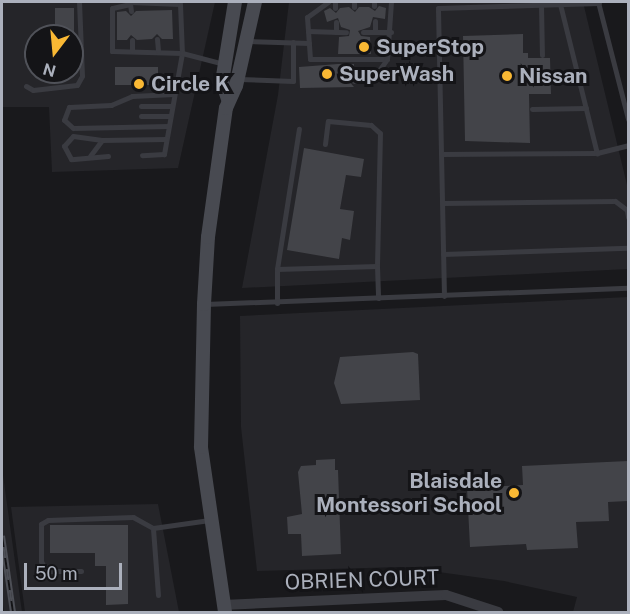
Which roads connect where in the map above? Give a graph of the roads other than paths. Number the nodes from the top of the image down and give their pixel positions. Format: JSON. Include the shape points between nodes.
{"nodes":[{"id":1,"x":79,"y":2,"type":"edge"},
{"id":2,"x":235,"y":2,"type":"edge"},
{"id":3,"x":255,"y":2,"type":"edge"},
{"id":4,"x":328,"y":2,"type":"edge"},
{"id":5,"x":391,"y":2,"type":"edge"},
{"id":6,"x":598,"y":2,"type":"edge"},
{"id":7,"x":130,"y":3,"type":"edge"},
{"id":8,"x":560,"y":4,"type":"junction"},
{"id":9,"x":541,"y":5,"type":"junction"},
{"id":10,"x":131,"y":11,"type":"dead end"},
{"id":11,"x":375,"y":21,"type":"dead end"},
{"id":12,"x":336,"y":22,"type":"dead end"},
{"id":13,"x":308,"y":31,"type":"junction"},
{"id":14,"x":336,"y":32,"type":"junction"},
{"id":15,"x":346,"y":32,"type":"dead end"},
{"id":16,"x":363,"y":32,"type":"dead end"},
{"id":17,"x":375,"y":32,"type":"junction"},
{"id":18,"x":391,"y":32,"type":"junction"},
{"id":19,"x":157,"y":39,"type":"dead end"},
{"id":20,"x":132,"y":40,"type":"dead end"},
{"id":21,"x":247,"y":41,"type":"junction"},
{"id":22,"x":293,"y":42,"type":"junction"},
{"id":23,"x":309,"y":42,"type":"junction"},
{"id":24,"x":132,"y":51,"type":"junction"},
{"id":25,"x":158,"y":51,"type":"junction"},
{"id":26,"x":182,"y":53,"type":"junction"},
{"id":27,"x":542,"y":55,"type":"dead end"},
{"id":28,"x":387,"y":59,"type":"junction"},
{"id":29,"x":225,"y":65,"type":"junction"},
{"id":30,"x":238,"y":79,"type":"junction"},
{"id":31,"x":354,"y":81,"type":"dead end"},
{"id":32,"x":26,"y":86,"type":"dead end"},
{"id":33,"x":174,"y":94,"type":"junction"},
{"id":34,"x":228,"y":99,"type":"junction"},
{"id":35,"x":141,"y":106,"type":"dead end"},
{"id":36,"x":172,"y":106,"type":"junction"},
{"id":37,"x":586,"y":108,"type":"junction"},
{"id":38,"x":532,"y":109,"type":"dead end"},
{"id":39,"x":141,"y":116,"type":"dead end"},
{"id":40,"x":170,"y":116,"type":"junction"},
{"id":41,"x":628,"y":119,"type":"edge"},
{"id":42,"x":168,"y":126,"type":"junction"},
{"id":43,"x":299,"y":129,"type":"dead end"},
{"id":44,"x":166,"y":139,"type":"junction"},
{"id":45,"x":102,"y":140,"type":"junction"},
{"id":46,"x":324,"y":144,"type":"dead end"},
{"id":47,"x":628,"y":145,"type":"edge"},
{"id":48,"x":597,"y":153,"type":"junction"},
{"id":49,"x":142,"y":154,"type":"dead end"},
{"id":50,"x":441,"y":154,"type":"junction"},
{"id":51,"x":90,"y":156,"type":"junction"},
{"id":52,"x":108,"y":156,"type":"dead end"},
{"id":53,"x":441,"y":203,"type":"junction"},
{"id":54,"x":628,"y":217,"type":"edge"},
{"id":55,"x":628,"y":248,"type":"edge"},
{"id":56,"x":443,"y":254,"type":"junction"},
{"id":57,"x":377,"y":266,"type":"junction"},
{"id":58,"x":277,"y":269,"type":"junction"},
{"id":59,"x":628,"y":288,"type":"edge"},
{"id":60,"x":444,"y":296,"type":"junction"},
{"id":61,"x":378,"y":298,"type":"junction"},
{"id":62,"x":277,"y":303,"type":"junction"},
{"id":63,"x":204,"y":304,"type":"junction"},
{"id":64,"x":210,"y":520,"type":"junction"},
{"id":65,"x":153,"y":528,"type":"junction"},
{"id":66,"x":81,"y":571,"type":"dead end"},
{"id":67,"x":158,"y":595,"type":"dead end"},
{"id":68,"x":224,"y":609,"type":"edge"},
{"id":69,"x":493,"y":611,"type":"edge"}],
"edges":[{"from":1,"to":32,"type":"lane","via":[[82,76],[77,84],[72,88],[33,90]]},
{"from":2,"to":29,"type":"main road"},
{"from":3,"to":21,"type":"main road"},
{"from":4,"to":13,"type":"lane","via":[[307,17]]},
{"from":5,"to":18,"type":"lane"},
{"from":6,"to":8,"type":"lane"},
{"from":6,"to":41,"type":"lane"},
{"from":7,"to":10,"type":"lane"},
{"from":7,"to":24,"type":"lane","via":[[112,8],[112,51]]},
{"from":7,"to":26,"type":"lane","via":[[156,7],[180,4]]},
{"from":8,"to":9,"type":"lane"},
{"from":8,"to":37,"type":"lane"},
{"from":9,"to":27,"type":"lane"},
{"from":9,"to":50,"type":"lane","via":[[438,8]]},
{"from":11,"to":17,"type":"lane"},
{"from":12,"to":14,"type":"lane"},
{"from":13,"to":14,"type":"lane"},
{"from":13,"to":23,"type":"lane"},
{"from":14,"to":15,"type":"lane"},
{"from":16,"to":17,"type":"lane"},
{"from":17,"to":18,"type":"lane"},
{"from":18,"to":28,"type":"lane"},
{"from":19,"to":25,"type":"lane"},
{"from":20,"to":24,"type":"lane"},
{"from":21,"to":22,"type":"lane"},
{"from":21,"to":30,"type":"main road"},
{"from":22,"to":23,"type":"lane"},
{"from":22,"to":30,"type":"lane","via":[[296,81]]},
{"from":23,"to":28,"type":"lane","via":[[310,59]]},
{"from":24,"to":25,"type":"lane"},
{"from":25,"to":26,"type":"lane"},
{"from":26,"to":29,"type":"lane"},
{"from":26,"to":33,"type":"lane"},
{"from":28,"to":31,"type":"lane","via":[[373,79]]},
{"from":29,"to":34,"type":"main road","via":[[222,82]]},
{"from":30,"to":34,"type":"main road"},
{"from":33,"to":36,"type":"lane"},
{"from":33,"to":42,"type":"lane","via":[[132,96],[111,105],[69,108],[64,120],[73,128]]},
{"from":34,"to":63,"type":"main road","via":[[208,237]]},
{"from":35,"to":36,"type":"lane"},
{"from":36,"to":40,"type":"lane"},
{"from":37,"to":38,"type":"lane"},
{"from":37,"to":48,"type":"lane"},
{"from":39,"to":40,"type":"lane"},
{"from":40,"to":42,"type":"lane"},
{"from":42,"to":44,"type":"lane"},
{"from":43,"to":58,"type":"lane"},
{"from":44,"to":45,"type":"lane"},
{"from":44,"to":49,"type":"lane","via":[[164,154]]},
{"from":45,"to":51,"type":"lane"},
{"from":45,"to":51,"type":"lane","via":[[73,136],[66,140],[65,153],[71,159]]},
{"from":46,"to":57,"type":"lane","via":[[328,121],[371,125],[380,133]]},
{"from":47,"to":48,"type":"lane"},
{"from":48,"to":50,"type":"lane"},
{"from":50,"to":53,"type":"lane"},
{"from":51,"to":52,"type":"lane"},
{"from":53,"to":54,"type":"lane","via":[[615,201],[627,210]]},
{"from":53,"to":56,"type":"lane"},
{"from":55,"to":56,"type":"lane"},
{"from":56,"to":60,"type":"lane"},
{"from":57,"to":58,"type":"lane"},
{"from":57,"to":61,"type":"lane"},
{"from":58,"to":62,"type":"lane"},
{"from":59,"to":60,"type":"lane"},
{"from":60,"to":61,"type":"lane"},
{"from":61,"to":62,"type":"lane"},
{"from":62,"to":63,"type":"lane"},
{"from":63,"to":64,"type":"main road","via":[[201,447]]},
{"from":64,"to":65,"type":"lane"},
{"from":64,"to":68,"type":"main road"},
{"from":65,"to":66,"type":"lane","via":[[133,517],[48,520],[41,524],[41,561],[46,571]]},
{"from":65,"to":67,"type":"lane"},
{"from":68,"to":69,"type":"street","name":"OBRIEN COURT","via":[[446,595]]}]}
